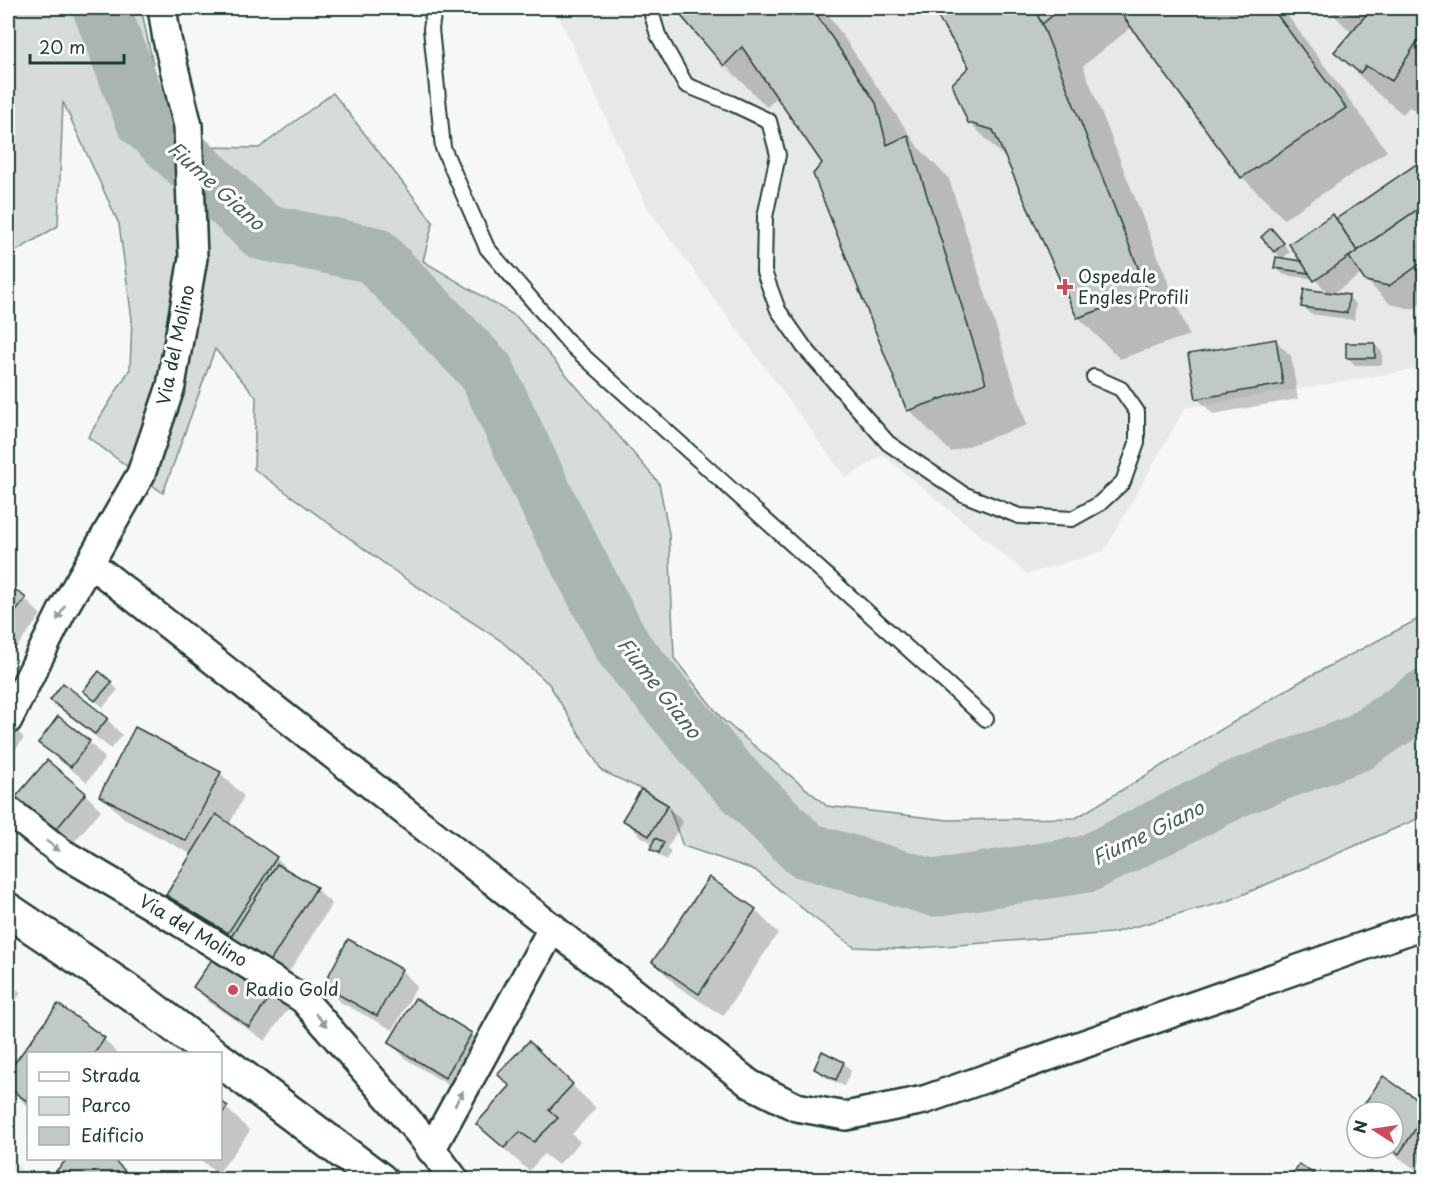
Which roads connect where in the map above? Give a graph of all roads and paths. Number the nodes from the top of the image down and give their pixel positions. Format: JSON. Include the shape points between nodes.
{"nodes":[{"id":1,"x":162,"y":8,"type":"edge"},
{"id":2,"x":434,"y":8,"type":"edge"},
{"id":3,"x":650,"y":8,"type":"edge"},
{"id":4,"x":1094,"y":377,"type":"dead end"},
{"id":5,"x":90,"y":562,"type":"junction"},
{"id":6,"x":986,"y":719,"type":"dead end"},
{"id":7,"x":8,"y":720,"type":"edge"},
{"id":8,"x":8,"y":810,"type":"edge"},
{"id":9,"x":8,"y":910,"type":"edge"},
{"id":10,"x":1425,"y":925,"type":"edge"},
{"id":11,"x":553,"y":927,"type":"junction"},
{"id":12,"x":211,"y":1052,"type":"edge"},
{"id":13,"x":222,"y":1061,"type":"edge"},
{"id":14,"x":431,"y":1150,"type":"junction"},
{"id":15,"x":380,"y":1179,"type":"edge"},
{"id":16,"x":455,"y":1179,"type":"edge"}],
"edges":[{"from":1,"to":5,"type":"street","name":"Via del Molino","via":[[188,126],[193,258],[171,386],[141,474]]},
{"from":2,"to":6,"type":"lane","via":[[431,28],[443,148],[487,248],[571,345]]},
{"from":3,"to":4,"type":"lane","via":[[658,35],[686,85],[769,121],[778,155],[765,217],[764,272],[778,310],[804,347],[888,443],[963,494],[1019,516],[1072,519],[1099,504],[1123,482],[1137,443],[1137,411],[1121,389]]},
{"from":5,"to":7,"type":"street","name":"Via del Molino","one_way":true},
{"from":5,"to":11,"type":"street"},
{"from":8,"to":14,"type":"street","name":"Via del Molino","one_way":true,"via":[[61,852],[303,999]]},
{"from":9,"to":12,"type":"street"},
{"from":10,"to":11,"type":"street","via":[[924,1100],[846,1116],[796,1107],[750,1084]]},
{"from":14,"to":11,"type":"street","one_way":true},
{"from":13,"to":15,"type":"street"},
{"from":14,"to":16,"type":"street","name":"Via del Molino"}]}
